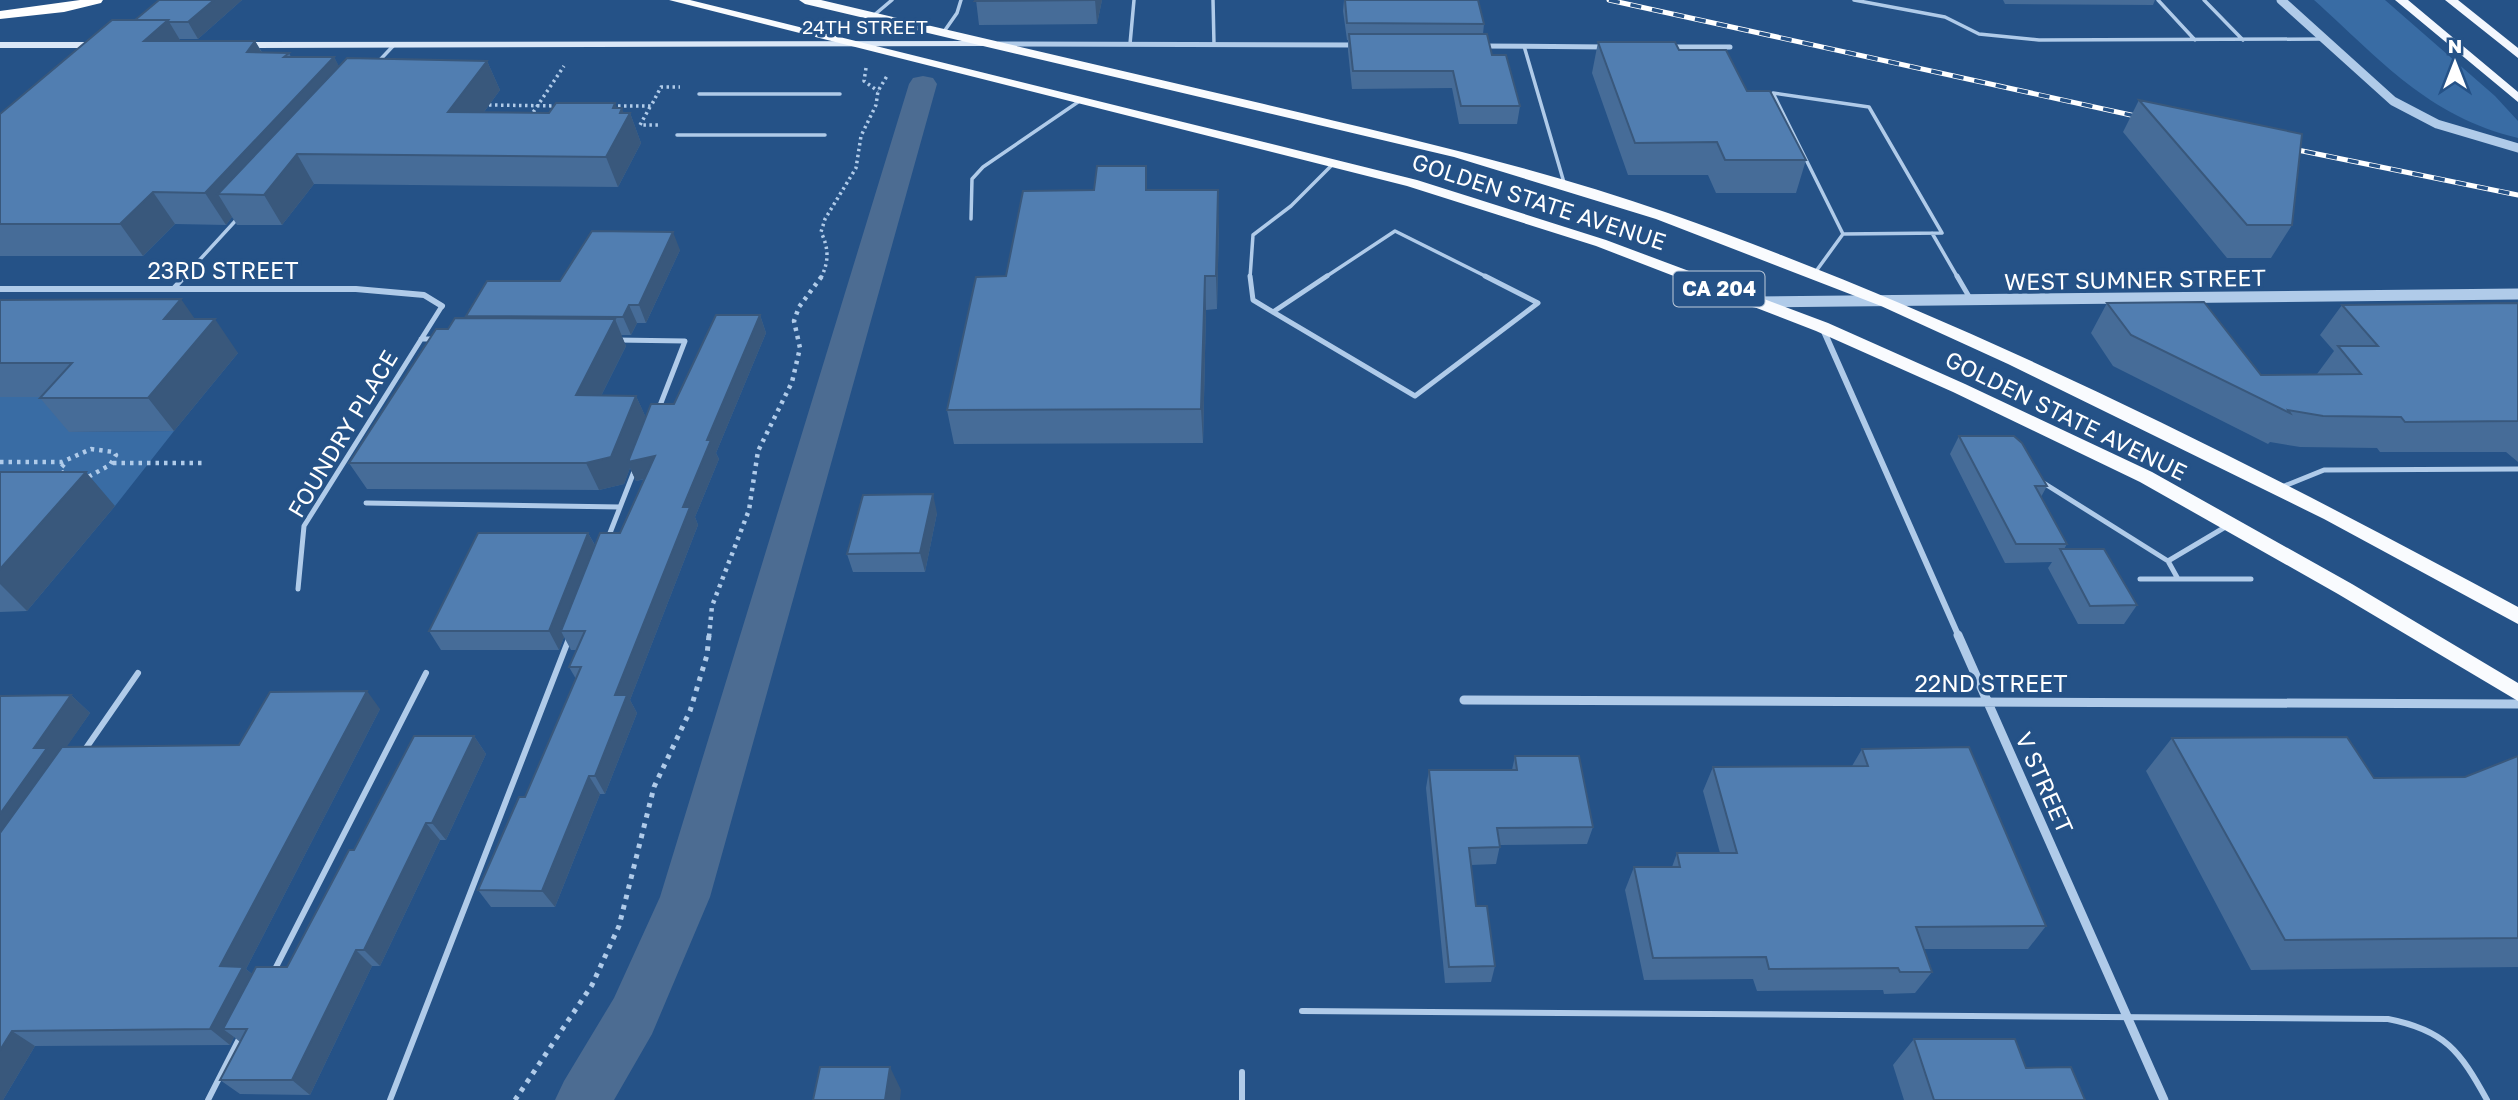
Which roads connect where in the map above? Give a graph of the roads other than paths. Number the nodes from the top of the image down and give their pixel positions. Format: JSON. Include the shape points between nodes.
{"nodes":[{"id":1,"x":96,"y":0,"type":"edge"},
{"id":2,"x":675,"y":0,"type":"edge"},
{"id":3,"x":805,"y":0,"type":"edge"},
{"id":4,"x":892,"y":0,"type":"edge"},
{"id":5,"x":961,"y":0,"type":"edge"},
{"id":6,"x":1135,"y":0,"type":"edge"},
{"id":7,"x":1213,"y":0,"type":"edge"},
{"id":8,"x":1854,"y":0,"type":"edge"},
{"id":9,"x":2158,"y":0,"type":"edge"},
{"id":10,"x":2204,"y":0,"type":"edge"},
{"id":11,"x":2281,"y":0,"type":"edge"},
{"id":12,"x":2401,"y":0,"type":"edge"},
{"id":13,"x":2451,"y":0,"type":"edge"},
{"id":14,"x":0,"y":15,"type":"edge"},
{"id":15,"x":873,"y":17,"type":"junction"},
{"id":16,"x":943,"y":33,"type":"junction"},
{"id":17,"x":2323,"y":39,"type":"junction"},
{"id":18,"x":2195,"y":40,"type":"junction"},
{"id":19,"x":2243,"y":40,"type":"junction"},
{"id":20,"x":857,"y":44,"type":"junction"},
{"id":21,"x":985,"y":44,"type":"junction"},
{"id":22,"x":1130,"y":44,"type":"junction"},
{"id":23,"x":1214,"y":44,"type":"junction"},
{"id":24,"x":0,"y":45,"type":"edge"},
{"id":25,"x":93,"y":45,"type":"junction"},
{"id":26,"x":107,"y":45,"type":"edge"},
{"id":27,"x":230,"y":45,"type":"edge"},
{"id":28,"x":394,"y":45,"type":"junction"},
{"id":29,"x":1362,"y":45,"type":"edge"},
{"id":30,"x":1470,"y":46,"type":"edge"},
{"id":31,"x":1524,"y":46,"type":"junction"},
{"id":32,"x":1620,"y":47,"type":"edge"},
{"id":33,"x":1661,"y":47,"type":"edge"},
{"id":34,"x":1730,"y":47,"type":"dead end"},
{"id":35,"x":83,"y":54,"type":"edge"},
{"id":36,"x":2518,"y":54,"type":"edge"},
{"id":37,"x":376,"y":65,"type":"edge"},
{"id":38,"x":840,"y":93,"type":"dead end"},
{"id":39,"x":699,"y":94,"type":"dead end"},
{"id":40,"x":2518,"y":98,"type":"edge"},
{"id":41,"x":1081,"y":100,"type":"junction"},
{"id":42,"x":677,"y":135,"type":"dead end"},
{"id":43,"x":825,"y":135,"type":"dead end"},
{"id":44,"x":2518,"y":148,"type":"edge"},
{"id":45,"x":1334,"y":163,"type":"junction"},
{"id":46,"x":1565,"y":186,"type":"junction"},
{"id":47,"x":239,"y":217,"type":"edge"},
{"id":48,"x":971,"y":219,"type":"dead end"},
{"id":49,"x":1932,"y":233,"type":"junction"},
{"id":50,"x":1843,"y":234,"type":"junction"},
{"id":51,"x":1814,"y":274,"type":"junction"},
{"id":52,"x":174,"y":288,"type":"junction"},
{"id":53,"x":0,"y":289,"type":"edge"},
{"id":54,"x":2518,"y":294,"type":"edge"},
{"id":55,"x":1753,"y":302,"type":"junction"},
{"id":56,"x":1972,"y":302,"type":"junction"},
{"id":57,"x":1886,"y":303,"type":"junction"},
{"id":58,"x":442,"y":306,"type":"joint"},
{"id":59,"x":1273,"y":312,"type":"junction"},
{"id":60,"x":1822,"y":327,"type":"junction"},
{"id":61,"x":421,"y":339,"type":"junction"},
{"id":62,"x":449,"y":339,"type":"edge"},
{"id":63,"x":602,"y":340,"type":"edge"},
{"id":64,"x":655,"y":418,"type":"edge"},
{"id":65,"x":640,"y":456,"type":"edge"},
{"id":66,"x":2518,"y":469,"type":"edge"},
{"id":67,"x":2037,"y":477,"type":"edge"},
{"id":68,"x":2279,"y":488,"type":"junction"},
{"id":69,"x":366,"y":503,"type":"dead end"},
{"id":70,"x":620,"y":507,"type":"junction"},
{"id":71,"x":2230,"y":524,"type":"junction"},
{"id":72,"x":605,"y":545,"type":"edge"},
{"id":73,"x":2168,"y":561,"type":"junction"},
{"id":74,"x":2140,"y":579,"type":"dead end"},
{"id":75,"x":2178,"y":579,"type":"junction"},
{"id":76,"x":2250,"y":579,"type":"dead end"},
{"id":77,"x":298,"y":589,"type":"dead end"},
{"id":78,"x":2518,"y":616,"type":"edge"},
{"id":79,"x":570,"y":634,"type":"edge"},
{"id":80,"x":138,"y":673,"type":"dead end"},
{"id":81,"x":426,"y":673,"type":"dead end"},
{"id":82,"x":2518,"y":693,"type":"edge"},
{"id":83,"x":1464,"y":700,"type":"dead end"},
{"id":84,"x":1988,"y":704,"type":"junction"},
{"id":85,"x":2518,"y":704,"type":"edge"},
{"id":86,"x":77,"y":761,"type":"edge"},
{"id":87,"x":271,"y":978,"type":"edge"},
{"id":88,"x":1302,"y":1012,"type":"dead end"},
{"id":89,"x":2126,"y":1016,"type":"junction"},
{"id":90,"x":246,"y":1027,"type":"edge"},
{"id":91,"x":1242,"y":1072,"type":"dead end"},
{"id":92,"x":208,"y":1100,"type":"edge"},
{"id":93,"x":390,"y":1100,"type":"edge"},
{"id":94,"x":1242,"y":1100,"type":"edge"},
{"id":95,"x":2164,"y":1100,"type":"edge"},
{"id":96,"x":2487,"y":1100,"type":"edge"}],
"edges":[{"from":1,"to":14,"type":"highway"},
{"from":2,"to":20,"type":"highway","name":"GOLDEN STATE AVENUE","number":"CA 204"},
{"from":3,"to":15,"type":"highway","name":"GOLDEN STATE AVENUE","number":"CA 204"},
{"from":4,"to":15,"type":"lane"},
{"from":5,"to":16,"type":"lane"},
{"from":6,"to":22,"type":"lane"},
{"from":7,"to":23,"type":"lane"},
{"from":8,"to":18,"type":"lane","via":[[1945,17],[1979,34],[2039,40]]},
{"from":9,"to":18,"type":"lane"},
{"from":10,"to":19,"type":"lane"},
{"from":11,"to":17,"type":"street"},
{"from":12,"to":40,"type":"main road"},
{"from":13,"to":36,"type":"main road"},
{"from":15,"to":16,"type":"highway","name":"GOLDEN STATE AVENUE","number":"CA 204"},
{"from":16,"to":21,"type":"highway","name":"GOLDEN STATE AVENUE","number":"CA 204"},
{"from":17,"to":19,"type":"lane"},
{"from":17,"to":44,"type":"street","via":[[2393,102],[2437,124]]},
{"from":18,"to":19,"type":"lane"},
{"from":20,"to":21,"type":"main road","name":"24TH STREET"},
{"from":20,"to":28,"type":"main road","name":"24TH STREET"},
{"from":20,"to":41,"type":"highway","name":"GOLDEN STATE AVENUE","number":"CA 204"},
{"from":21,"to":22,"type":"street","name":"24TH STREET"},
{"from":21,"to":46,"type":"highway","name":"GOLDEN STATE AVENUE","number":"CA 204","via":[[1458,154]]},
{"from":22,"to":23,"type":"street","name":"24TH STREET"},
{"from":23,"to":29,"type":"street","name":"24TH STREET"},
{"from":24,"to":25,"type":"main road"},
{"from":25,"to":26,"type":"main road"},
{"from":25,"to":35,"type":"street"},
{"from":27,"to":28,"type":"main road","name":"24TH STREET"},
{"from":28,"to":37,"type":"lane"},
{"from":30,"to":31,"type":"street"},
{"from":31,"to":32,"type":"street"},
{"from":31,"to":46,"type":"lane"},
{"from":33,"to":34,"type":"street"},
{"from":38,"to":39,"type":"lane"},
{"from":41,"to":45,"type":"highway","name":"GOLDEN STATE AVENUE","number":"CA 204"},
{"from":41,"to":48,"type":"lane","via":[[983,167],[972,179]]},
{"from":42,"to":43,"type":"lane"},
{"from":45,"to":55,"type":"highway","name":"GOLDEN STATE AVENUE","number":"CA 204","via":[[1601,243]]},
{"from":45,"to":59,"type":"lane","via":[[1291,206],[1253,235],[1253,300]]},
{"from":46,"to":51,"type":"highway","name":"GOLDEN STATE AVENUE","number":"CA 204","via":[[1661,215]]},
{"from":47,"to":52,"type":"lane"},
{"from":49,"to":50,"type":"lane"},
{"from":49,"to":50,"type":"lane","via":[[1942,233],[1869,107],[1773,93]]},
{"from":49,"to":56,"type":"lane"},
{"from":50,"to":51,"type":"lane"},
{"from":51,"to":57,"type":"highway","name":"GOLDEN STATE AVENUE","number":"CA 204"},
{"from":52,"to":53,"type":"street","name":"23RD STREET"},
{"from":52,"to":58,"type":"street","name":"23RD STREET","via":[[370,290],[424,295]]},
{"from":54,"to":56,"type":"street","name":"WEST SUMNER STREET"},
{"from":55,"to":57,"type":"street","name":"WEST SUMNER STREET"},
{"from":55,"to":60,"type":"highway","name":"GOLDEN STATE AVENUE","number":"CA 204"},
{"from":56,"to":57,"type":"street","name":"WEST SUMNER STREET"},
{"from":57,"to":68,"type":"highway","name":"GOLDEN STATE AVENUE","number":"CA 204"},
{"from":58,"to":61,"type":"lane","name":"FOUNDRY PLACE"},
{"from":59,"to":59,"type":"lane","via":[[1395,231],[1538,303],[1415,396]]},
{"from":60,"to":71,"type":"highway","name":"GOLDEN STATE AVENUE","number":"CA 204","via":[[2146,477]]},
{"from":60,"to":84,"type":"street","name":"V STREET"},
{"from":61,"to":62,"type":"lane"},
{"from":61,"to":77,"type":"lane","name":"FOUNDRY PLACE","via":[[304,526]]},
{"from":63,"to":64,"type":"lane","via":[[685,341]]},
{"from":65,"to":70,"type":"lane"},
{"from":66,"to":68,"type":"lane","via":[[2324,470]]},
{"from":67,"to":73,"type":"lane"},
{"from":68,"to":78,"type":"highway","name":"GOLDEN STATE AVENUE","number":"CA 204"},
{"from":69,"to":70,"type":"lane"},
{"from":70,"to":72,"type":"lane"},
{"from":71,"to":73,"type":"lane"},
{"from":71,"to":82,"type":"highway","name":"GOLDEN STATE AVENUE","number":"CA 204"},
{"from":73,"to":75,"type":"lane"},
{"from":74,"to":75,"type":"lane"},
{"from":75,"to":76,"type":"lane"},
{"from":79,"to":93,"type":"lane"},
{"from":80,"to":86,"type":"lane"},
{"from":81,"to":87,"type":"lane"},
{"from":83,"to":84,"type":"street","name":"22ND STREET"},
{"from":84,"to":85,"type":"street","name":"22ND STREET"},
{"from":84,"to":89,"type":"street","name":"V STREET"},
{"from":88,"to":89,"type":"lane"},
{"from":89,"to":95,"type":"street","name":"V STREET"},
{"from":89,"to":96,"type":"lane","via":[[2414,1023],[2444,1037],[2461,1053]]},
{"from":90,"to":92,"type":"lane"},
{"from":91,"to":94,"type":"lane"}]}
